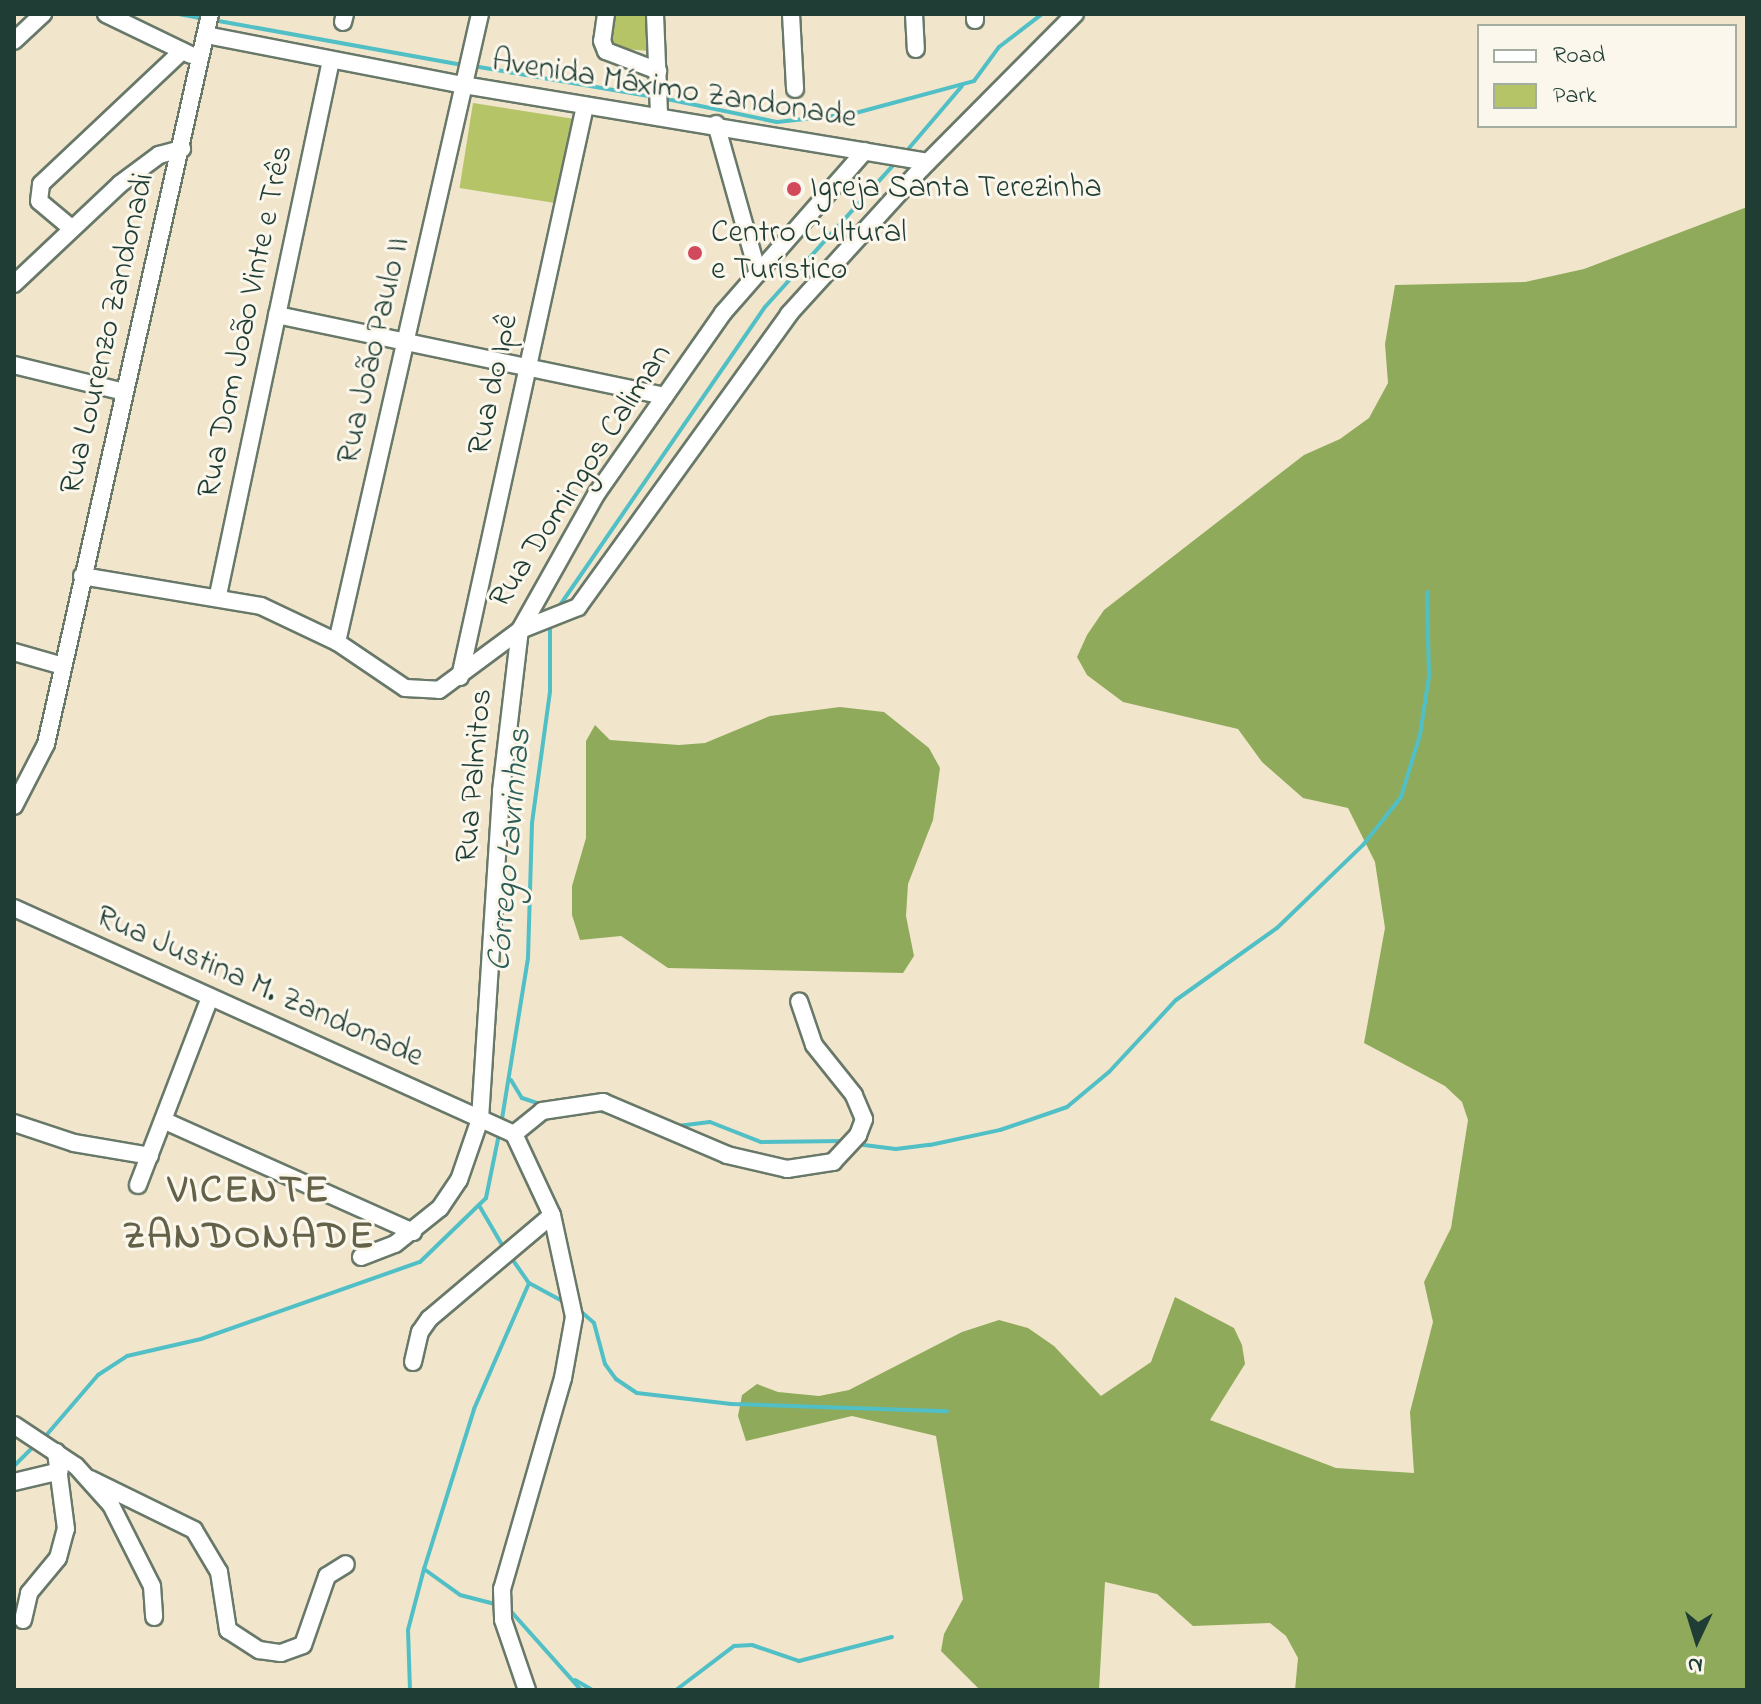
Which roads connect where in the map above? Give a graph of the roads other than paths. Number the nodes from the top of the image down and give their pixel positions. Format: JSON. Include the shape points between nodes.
{"nodes":[{"id":1,"x":43,"y":14,"type":"edge"},
{"id":2,"x":106,"y":14,"type":"edge"},
{"id":3,"x":480,"y":14,"type":"edge"},
{"id":4,"x":606,"y":14,"type":"edge"},
{"id":5,"x":655,"y":14,"type":"edge"},
{"id":6,"x":791,"y":14,"type":"edge"},
{"id":7,"x":914,"y":14,"type":"edge"},
{"id":8,"x":1075,"y":14,"type":"edge"},
{"id":9,"x":208,"y":25,"type":"edge"},
{"id":10,"x":14,"y":41,"type":"edge"},
{"id":11,"x":916,"y":49,"type":"dead end"},
{"id":12,"x":182,"y":51,"type":"junction"},
{"id":13,"x":201,"y":60,"type":"junction"},
{"id":14,"x":331,"y":60,"type":"junction"},
{"id":15,"x":465,"y":79,"type":"junction"},
{"id":16,"x":658,"y":80,"type":"junction"},
{"id":17,"x":795,"y":89,"type":"dead end"},
{"id":18,"x":585,"y":106,"type":"junction"},
{"id":19,"x":659,"y":110,"type":"junction"},
{"id":20,"x":716,"y":124,"type":"junction"},
{"id":21,"x":182,"y":149,"type":"junction"},
{"id":22,"x":865,"y":151,"type":"junction"},
{"id":23,"x":921,"y":161,"type":"junction"},
{"id":24,"x":70,"y":227,"type":"junction"},
{"id":25,"x":758,"y":273,"type":"junction"},
{"id":26,"x":14,"y":285,"type":"edge"},
{"id":27,"x":277,"y":315,"type":"junction"},
{"id":28,"x":406,"y":340,"type":"junction"},
{"id":29,"x":14,"y":365,"type":"edge"},
{"id":30,"x":528,"y":366,"type":"junction"},
{"id":31,"x":121,"y":391,"type":"junction"},
{"id":32,"x":665,"y":396,"type":"junction"},
{"id":33,"x":82,"y":576,"type":"junction"},
{"id":34,"x":218,"y":595,"type":"junction"},
{"id":35,"x":520,"y":630,"type":"junction"},
{"id":36,"x":337,"y":642,"type":"junction"},
{"id":37,"x":14,"y":652,"type":"edge"},
{"id":38,"x":63,"y":666,"type":"junction"},
{"id":39,"x":460,"y":677,"type":"junction"},
{"id":40,"x":14,"y":806,"type":"edge"},
{"id":41,"x":14,"y":908,"type":"edge"},
{"id":42,"x":210,"y":997,"type":"junction"},
{"id":43,"x":799,"y":1001,"type":"dead end"},
{"id":44,"x":165,"y":1121,"type":"junction"},
{"id":45,"x":488,"y":1122,"type":"junction"},
{"id":46,"x":14,"y":1123,"type":"edge"},
{"id":47,"x":513,"y":1133,"type":"junction"},
{"id":48,"x":150,"y":1156,"type":"junction"},
{"id":49,"x":138,"y":1185,"type":"dead end"},
{"id":50,"x":552,"y":1215,"type":"junction"},
{"id":51,"x":413,"y":1232,"type":"junction"},
{"id":52,"x":361,"y":1257,"type":"dead end"},
{"id":53,"x":413,"y":1362,"type":"dead end"},
{"id":54,"x":25,"y":1431,"type":"edge"},
{"id":55,"x":56,"y":1452,"type":"junction"},
{"id":56,"x":60,"y":1471,"type":"junction"},
{"id":57,"x":90,"y":1479,"type":"junction"},
{"id":58,"x":14,"y":1482,"type":"edge"},
{"id":59,"x":346,"y":1564,"type":"dead end"},
{"id":60,"x":154,"y":1617,"type":"dead end"},
{"id":61,"x":23,"y":1620,"type":"dead end"},
{"id":62,"x":527,"y":1690,"type":"edge"}],
"edges":[{"from":1,"to":10,"type":"street"},
{"from":2,"to":12,"type":"street"},
{"from":3,"to":15,"type":"street","name":"Rua João Paulo II"},
{"from":4,"to":16,"type":"street","via":[[602,41],[614,55]]},
{"from":5,"to":16,"type":"street"},
{"from":6,"to":17,"type":"street"},
{"from":7,"to":11,"type":"street"},
{"from":8,"to":23,"type":"street"},
{"from":9,"to":13,"type":"street","name":"Rua Lourenzo Zandonadi"},
{"from":9,"to":14,"type":"street","name":"Avenida Máximo Zandonade"},
{"from":12,"to":13,"type":"street"},
{"from":12,"to":24,"type":"street","via":[[41,184],[39,201]]},
{"from":13,"to":21,"type":"street","name":"Rua Lourenzo Zandonadi"},
{"from":14,"to":15,"type":"street","name":"Avenida Máximo Zandonade"},
{"from":14,"to":27,"type":"street","name":"Rua Dom João Vinte e Três"},
{"from":15,"to":18,"type":"street","name":"Avenida Máximo Zandonade"},
{"from":15,"to":28,"type":"street","name":"Rua João Paulo II"},
{"from":16,"to":19,"type":"street"},
{"from":18,"to":19,"type":"street","name":"Avenida Máximo Zandonade"},
{"from":18,"to":30,"type":"street","name":"Rua do Ipê"},
{"from":19,"to":20,"type":"street","name":"Avenida Máximo Zandonade"},
{"from":20,"to":22,"type":"street","name":"Avenida Máximo Zandonade"},
{"from":20,"to":25,"type":"street"},
{"from":21,"to":24,"type":"street","via":[[142,166]]},
{"from":21,"to":31,"type":"street","name":"Rua Lourenzo Zandonadi"},
{"from":22,"to":23,"type":"street","name":"Avenida Máximo Zandonade"},
{"from":22,"to":25,"type":"street","name":"Rua Domingos Caliman"},
{"from":23,"to":35,"type":"street","via":[[789,314],[578,607]]},
{"from":24,"to":26,"type":"street"},
{"from":25,"to":32,"type":"street","name":"Rua Domingos Caliman"},
{"from":27,"to":28,"type":"street"},
{"from":27,"to":34,"type":"street","name":"Rua Dom João Vinte e Três"},
{"from":28,"to":30,"type":"street"},
{"from":28,"to":36,"type":"street","name":"Rua João Paulo II"},
{"from":29,"to":31,"type":"street"},
{"from":30,"to":32,"type":"street"},
{"from":30,"to":39,"type":"street","name":"Rua do Ipê"},
{"from":31,"to":33,"type":"street","name":"Rua Lourenzo Zandonadi"},
{"from":32,"to":35,"type":"street","name":"Rua Domingos Caliman","via":[[597,493]]},
{"from":33,"to":34,"type":"street","name":"Rua Domingos Caliman"},
{"from":33,"to":38,"type":"street","name":"Rua Lourenzo Zandonadi"},
{"from":34,"to":36,"type":"street","name":"Rua Domingos Caliman","via":[[281,613]]},
{"from":35,"to":39,"type":"street","name":"Rua Domingos Caliman"},
{"from":35,"to":45,"type":"street","name":"Rua Palmitos","via":[[501,791]]},
{"from":36,"to":39,"type":"street","name":"Rua Domingos Caliman","via":[[405,688],[439,690]]},
{"from":37,"to":38,"type":"street"},
{"from":38,"to":40,"type":"street","name":"Rua Lourenzo Zandonadi","via":[[38,766]]},
{"from":41,"to":42,"type":"street","name":"Rua Justina M. Zandonade"},
{"from":42,"to":44,"type":"street"},
{"from":42,"to":45,"type":"street","name":"Rua Justina M. Zandonade"},
{"from":43,"to":47,"type":"street","via":[[814,1045],[854,1095],[864,1119],[858,1135],[833,1162],[787,1169],[727,1155],[603,1102],[542,1111]]},
{"from":44,"to":48,"type":"street"},
{"from":44,"to":51,"type":"street"},
{"from":45,"to":47,"type":"street","name":"Rua Justina M. Zandonade"},
{"from":45,"to":51,"type":"street","via":[[440,1208]]},
{"from":46,"to":48,"type":"street","via":[[62,1140]]},
{"from":47,"to":50,"type":"street"},
{"from":48,"to":49,"type":"street"},
{"from":50,"to":53,"type":"street","via":[[429,1319]]},
{"from":50,"to":62,"type":"street","via":[[572,1287],[573,1339],[502,1589],[503,1620]]},
{"from":51,"to":52,"type":"street"},
{"from":54,"to":55,"type":"street"},
{"from":55,"to":56,"type":"street"},
{"from":55,"to":57,"type":"street"},
{"from":56,"to":58,"type":"street"},
{"from":56,"to":61,"type":"street","via":[[67,1515],[63,1543],[58,1558],[34,1585]]},
{"from":57,"to":59,"type":"street","via":[[194,1530],[219,1572],[228,1630],[259,1650],[281,1653],[303,1645],[327,1576]]},
{"from":57,"to":60,"type":"street","via":[[123,1526],[152,1586]]}]}
